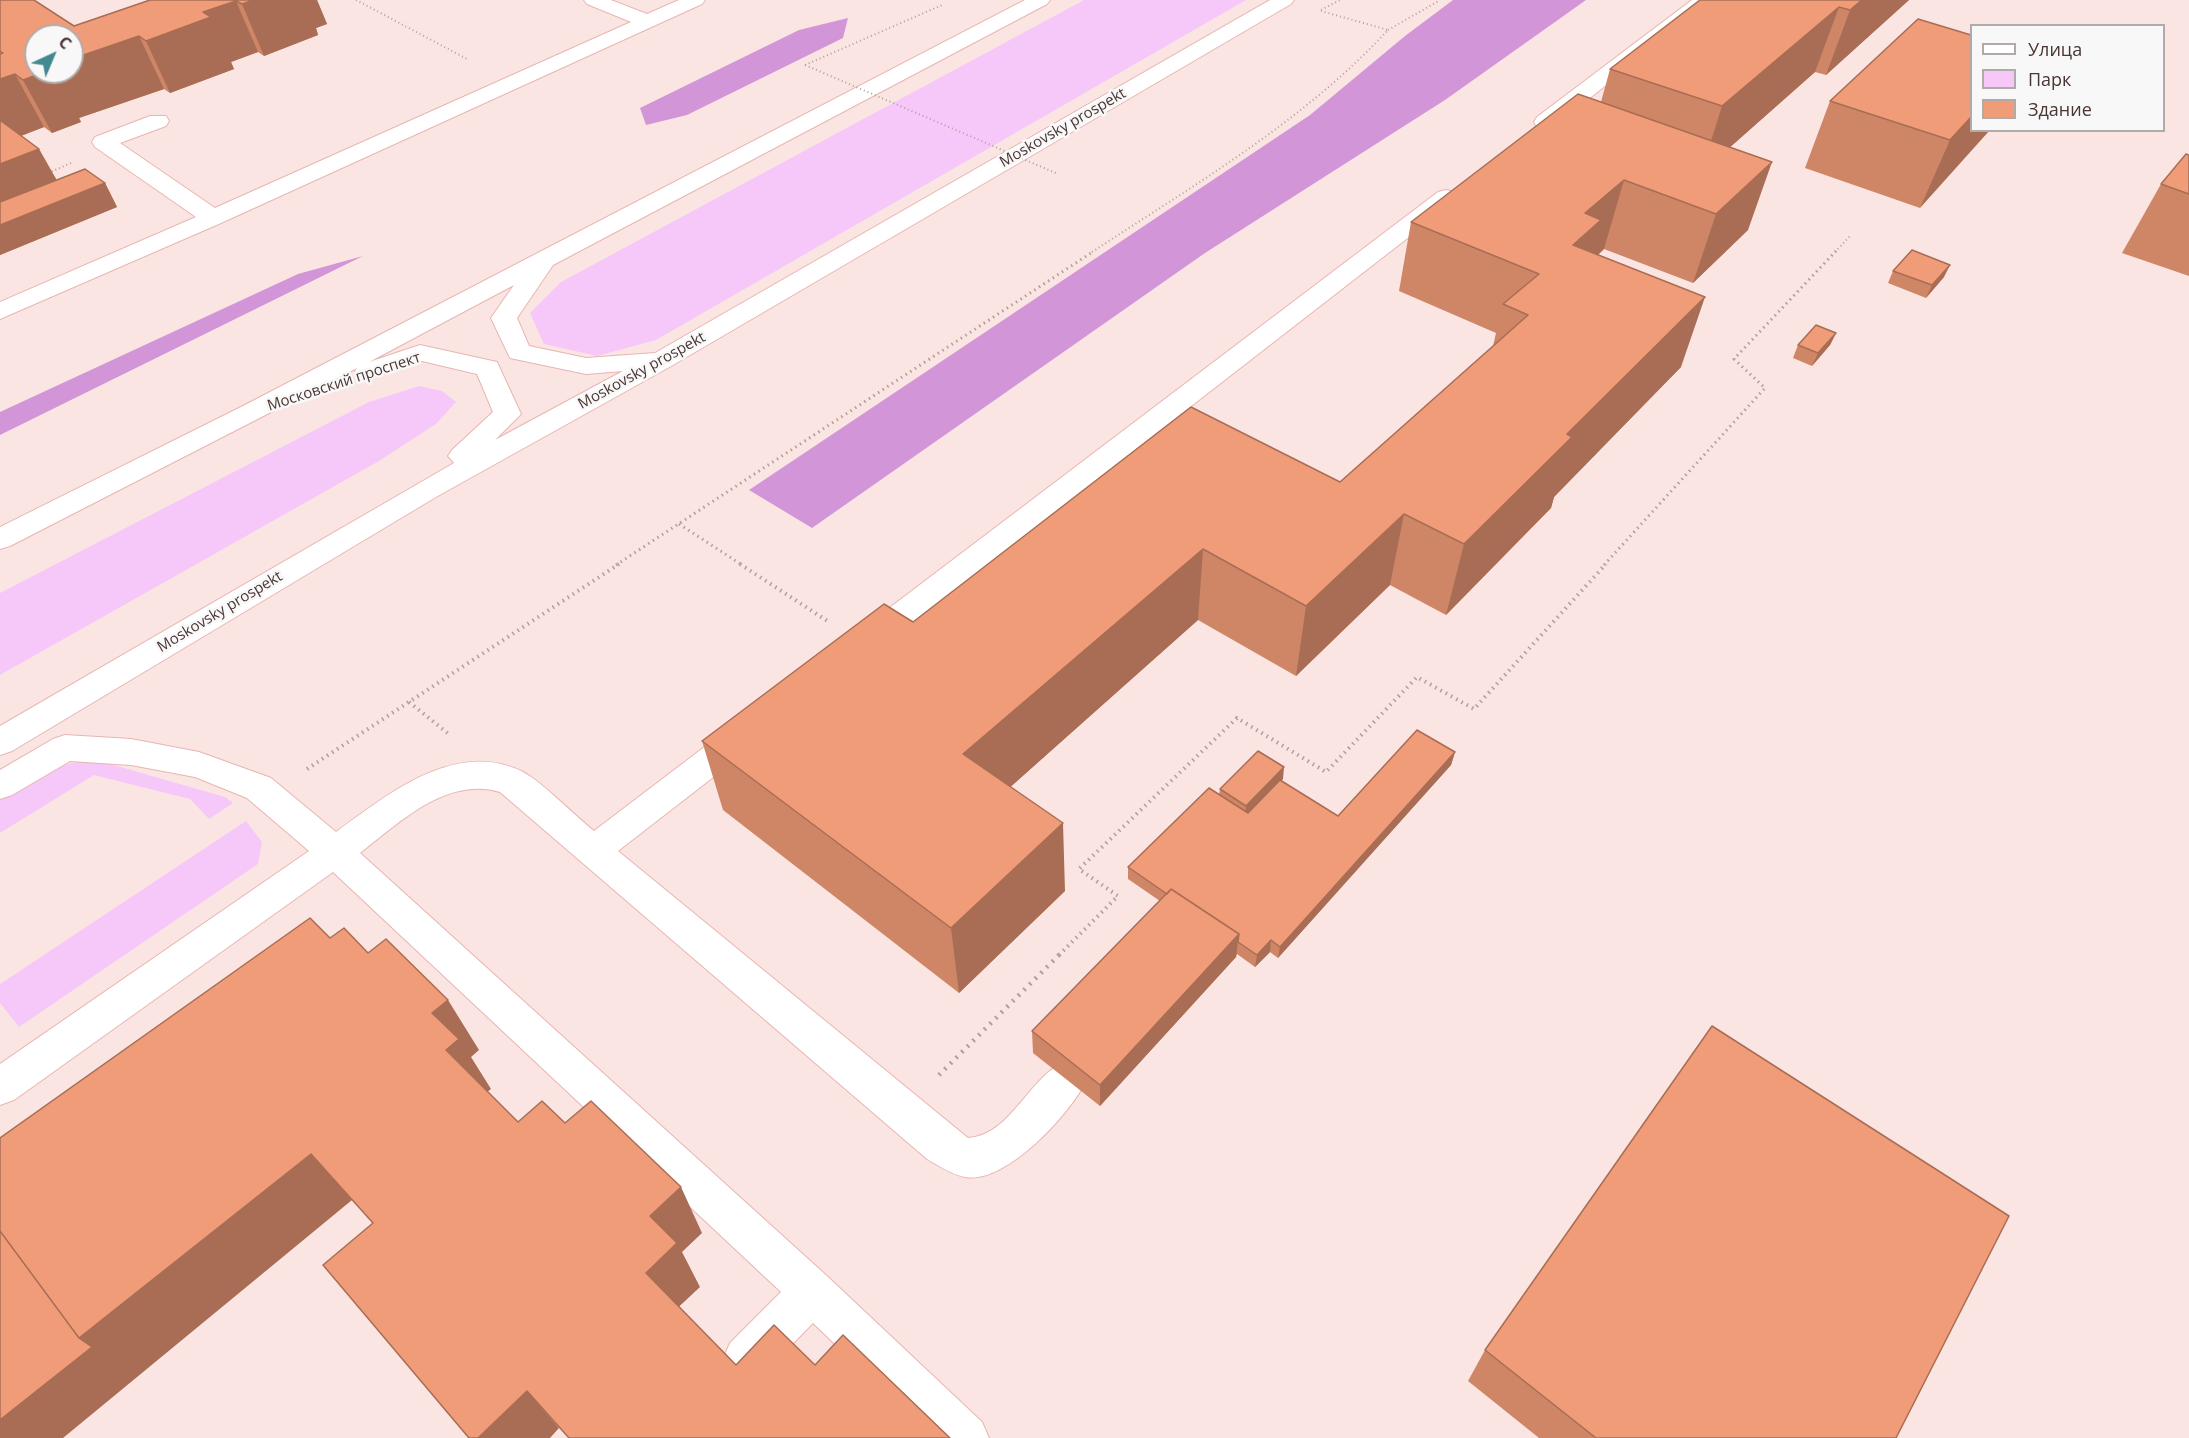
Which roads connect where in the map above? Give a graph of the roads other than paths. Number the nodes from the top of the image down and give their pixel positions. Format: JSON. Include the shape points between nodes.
{"nodes":[{"id":1,"x":594,"y":0,"type":"edge"},
{"id":2,"x":695,"y":0,"type":"edge"},
{"id":3,"x":1040,"y":0,"type":"edge"},
{"id":4,"x":1284,"y":0,"type":"edge"},
{"id":5,"x":1704,"y":0,"type":"edge"},
{"id":6,"x":647,"y":21,"type":"junction"},
{"id":7,"x":158,"y":121,"type":"dead end"},
{"id":8,"x":1525,"y":138,"type":"edge"},
{"id":9,"x":1468,"y":181,"type":"edge"},
{"id":10,"x":213,"y":218,"type":"junction"},
{"id":11,"x":544,"y":261,"type":"junction"},
{"id":12,"x":0,"y":311,"type":"edge"},
{"id":13,"x":664,"y":359,"type":"junction"},
{"id":14,"x":254,"y":412,"type":"junction"},
{"id":15,"x":426,"y":490,"type":"junction"},
{"id":16,"x":0,"y":539,"type":"edge"},
{"id":17,"x":853,"y":652,"type":"edge"},
{"id":18,"x":760,"y":723,"type":"edge"},
{"id":19,"x":0,"y":742,"type":"edge"},
{"id":20,"x":0,"y":786,"type":"edge"},
{"id":21,"x":593,"y":851,"type":"junction"},
{"id":22,"x":335,"y":852,"type":"junction"},
{"id":23,"x":1067,"y":1079,"type":"edge"},
{"id":24,"x":0,"y":1087,"type":"edge"},
{"id":25,"x":813,"y":1292,"type":"junction"},
{"id":26,"x":728,"y":1377,"type":"edge"},
{"id":27,"x":966,"y":1438,"type":"edge"}],
"edges":[{"from":1,"to":6,"type":"main road"},
{"from":2,"to":6,"type":"main road"},
{"from":3,"to":11,"type":"main road"},
{"from":4,"to":13,"type":"main road","name":"Moskovsky prospekt"},
{"from":5,"to":8,"type":"main road"},
{"from":6,"to":10,"type":"main road"},
{"from":7,"to":10,"type":"main road","via":[[103,142]]},
{"from":9,"to":17,"type":"main road"},
{"from":10,"to":12,"type":"main road"},
{"from":11,"to":13,"type":"main road","via":[[504,318],[519,352],[585,366]]},
{"from":11,"to":14,"type":"main road"},
{"from":13,"to":15,"type":"main road","name":"Moskovsky prospekt"},
{"from":14,"to":15,"type":"main road","name":"Московский проспект","via":[[420,353],[488,368],[507,414]]},
{"from":14,"to":16,"type":"main road"},
{"from":15,"to":19,"type":"main road","name":"Moskovsky prospekt"},
{"from":18,"to":21,"type":"main road"},
{"from":20,"to":22,"type":"main road","via":[[65,748],[131,752],[198,765],[259,788]]},
{"from":21,"to":22,"type":"main road","via":[[511,783],[479,775],[451,778],[424,790]]},
{"from":21,"to":23,"type":"main road","via":[[942,1145],[965,1158],[987,1157],[1005,1144]]},
{"from":22,"to":24,"type":"main road"},
{"from":22,"to":25,"type":"main road"},
{"from":25,"to":26,"type":"main road"},
{"from":25,"to":27,"type":"main road"}]}
